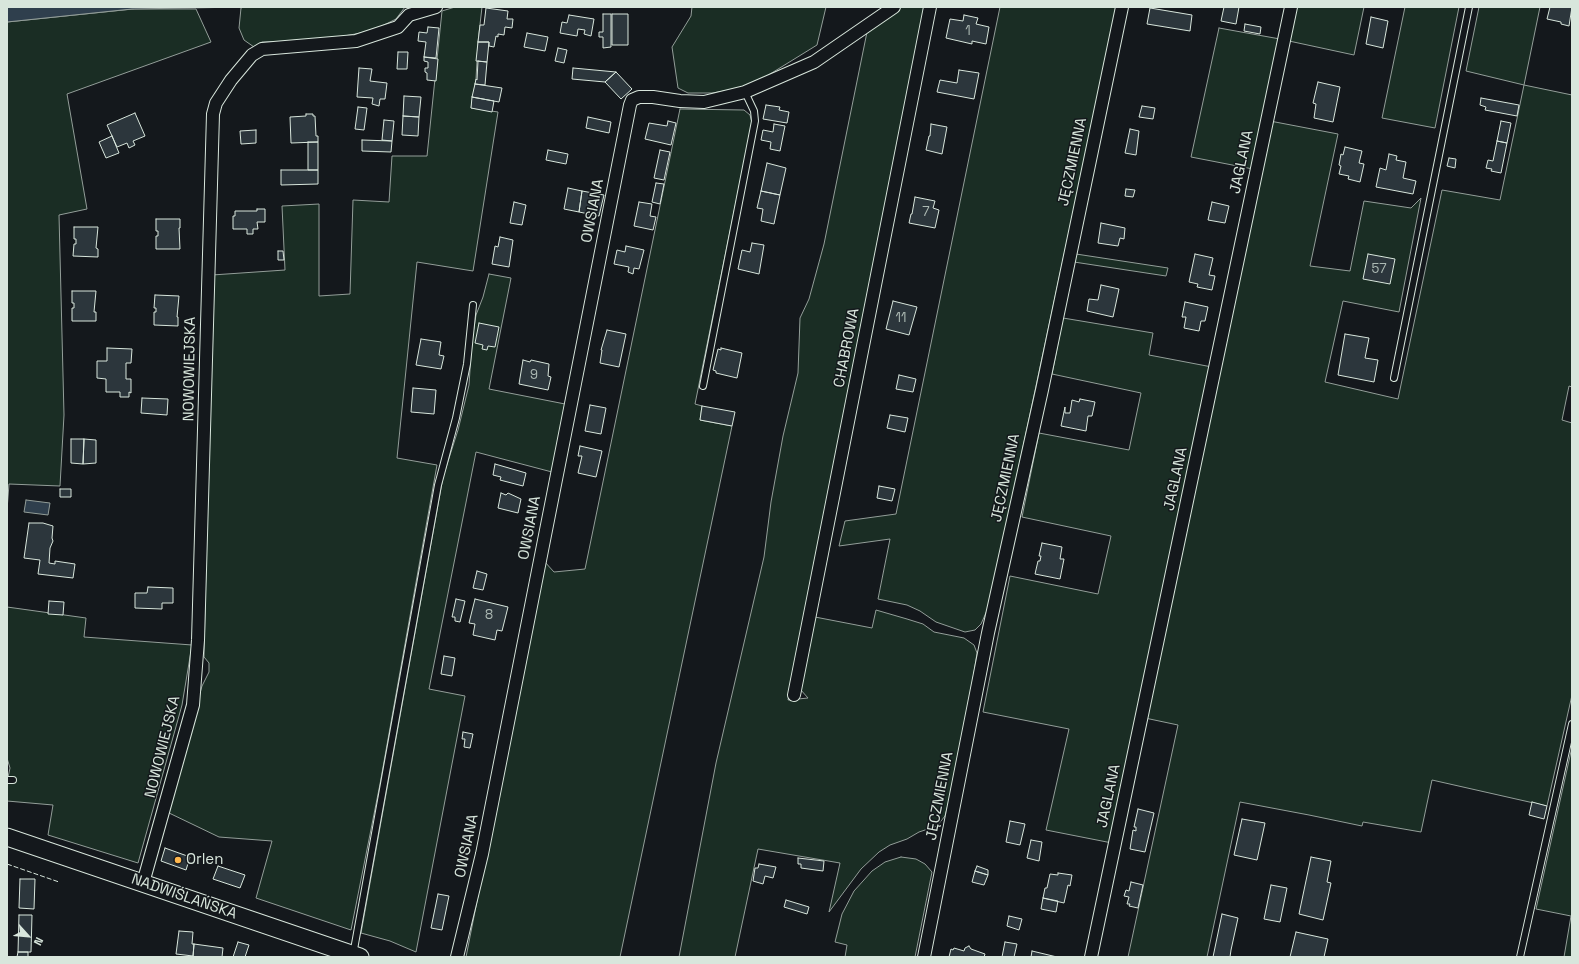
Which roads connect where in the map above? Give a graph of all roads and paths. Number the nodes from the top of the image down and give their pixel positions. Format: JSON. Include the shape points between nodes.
{"nodes":[{"id":1,"x":436,"y":7,"type":"edge"},
{"id":2,"x":894,"y":7,"type":"edge"},
{"id":3,"x":930,"y":7,"type":"edge"},
{"id":4,"x":1122,"y":7,"type":"edge"},
{"id":5,"x":1291,"y":7,"type":"edge"},
{"id":6,"x":1469,"y":7,"type":"edge"},
{"id":7,"x":745,"y":92,"type":"junction"},
{"id":8,"x":473,"y":305,"type":"dead end"},
{"id":9,"x":1394,"y":378,"type":"dead end"},
{"id":10,"x":703,"y":386,"type":"dead end"},
{"id":11,"x":794,"y":695,"type":"dead end"},
{"id":12,"x":1572,"y":724,"type":"edge"},
{"id":13,"x":7,"y":837,"type":"edge"},
{"id":14,"x":143,"y":883,"type":"junction"},
{"id":15,"x":357,"y":956,"type":"edge"},
{"id":16,"x":457,"y":957,"type":"edge"},
{"id":17,"x":924,"y":957,"type":"edge"},
{"id":18,"x":1091,"y":957,"type":"edge"},
{"id":19,"x":1520,"y":957,"type":"edge"}],
"edges":[{"from":1,"to":14,"type":"street","name":"NOWOWIEJSKA","via":[[409,15],[398,27],[356,41],[262,49],[252,55],[216,103],[213,114],[199,632],[193,705]]},
{"from":2,"to":7,"type":"street","via":[[814,62]]},
{"from":3,"to":11,"type":"street","name":"CHABROWA"},
{"from":4,"to":17,"type":"street","name":"JĘCZMIENNA","via":[[988,633]]},
{"from":5,"to":18,"type":"street","name":"JAGLANA"},
{"from":6,"to":9,"type":"lane"},
{"from":7,"to":10,"type":"lane","via":[[754,110],[755,121]]},
{"from":7,"to":16,"type":"street","name":"OWSIANA","via":[[704,102],[639,97],[632,100],[630,105],[482,854]]},
{"from":8,"to":15,"type":"lane","via":[[467,364],[437,493]]},
{"from":12,"to":19,"type":"lane"},
{"from":13,"to":14,"type":"main road","name":"NADWIŚLAŃSKA"},
{"from":14,"to":15,"type":"main road","name":"NADWIŚLAŃSKA"}]}
